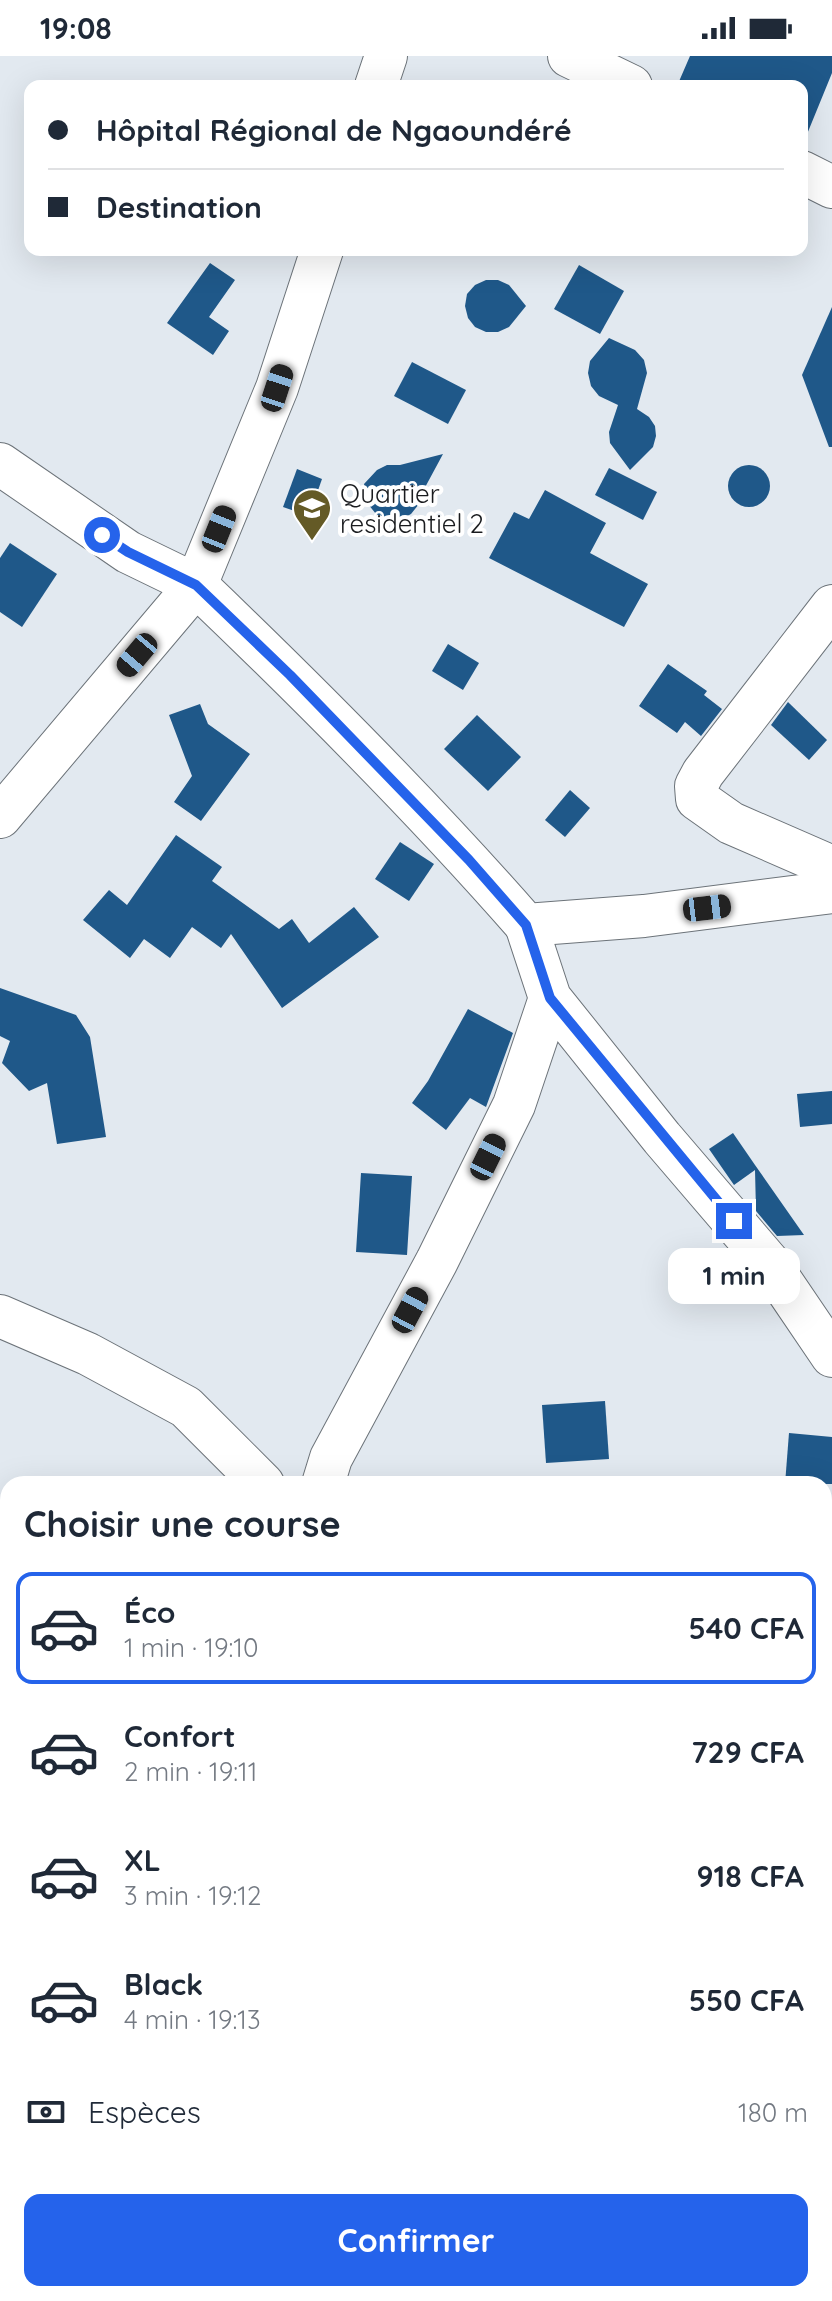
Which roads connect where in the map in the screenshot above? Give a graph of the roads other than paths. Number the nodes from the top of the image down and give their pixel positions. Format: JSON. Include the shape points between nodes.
{"nodes":[{"id":1,"x":386,"y":56,"type":"edge"},
{"id":2,"x":569,"y":56,"type":"edge"},
{"id":3,"x":378,"y":80,"type":"edge"},
{"id":4,"x":619,"y":80,"type":"edge"},
{"id":5,"x":808,"y":175,"type":"edge"},
{"id":6,"x":832,"y":187,"type":"edge"},
{"id":7,"x":320,"y":256,"type":"edge"},
{"id":8,"x":0,"y":464,"type":"edge"},
{"id":9,"x":196,"y":585,"type":"junction"},
{"id":10,"x":832,"y":606,"type":"edge"},
{"id":11,"x":0,"y":817,"type":"edge"},
{"id":12,"x":832,"y":867,"type":"edge"},
{"id":13,"x":832,"y":892,"type":"edge"},
{"id":14,"x":526,"y":925,"type":"junction"},
{"id":15,"x":550,"y":998,"type":"junction"},
{"id":16,"x":0,"y":1316,"type":"edge"},
{"id":17,"x":832,"y":1356,"type":"edge"},
{"id":18,"x":255,"y":1476,"type":"edge"},
{"id":19,"x":325,"y":1476,"type":"edge"}],
"edges":[{"from":1,"to":3,"type":"street"},
{"from":2,"to":4,"type":"street"},
{"from":5,"to":6,"type":"street"},
{"from":7,"to":9,"type":"street","via":[[277,388]]},
{"from":8,"to":9,"type":"street","via":[[128,552]]},
{"from":9,"to":11,"type":"street"},
{"from":9,"to":14,"type":"street","via":[[290,675]]},
{"from":10,"to":12,"type":"street","via":[[696,786],[697,799],[731,823]]},
{"from":13,"to":14,"type":"street"},
{"from":14,"to":15,"type":"street"},
{"from":15,"to":17,"type":"street","via":[[769,1263]]},
{"from":15,"to":19,"type":"street","via":[[514,1105]]},
{"from":16,"to":18,"type":"street","via":[[88,1354],[186,1407]]}]}
